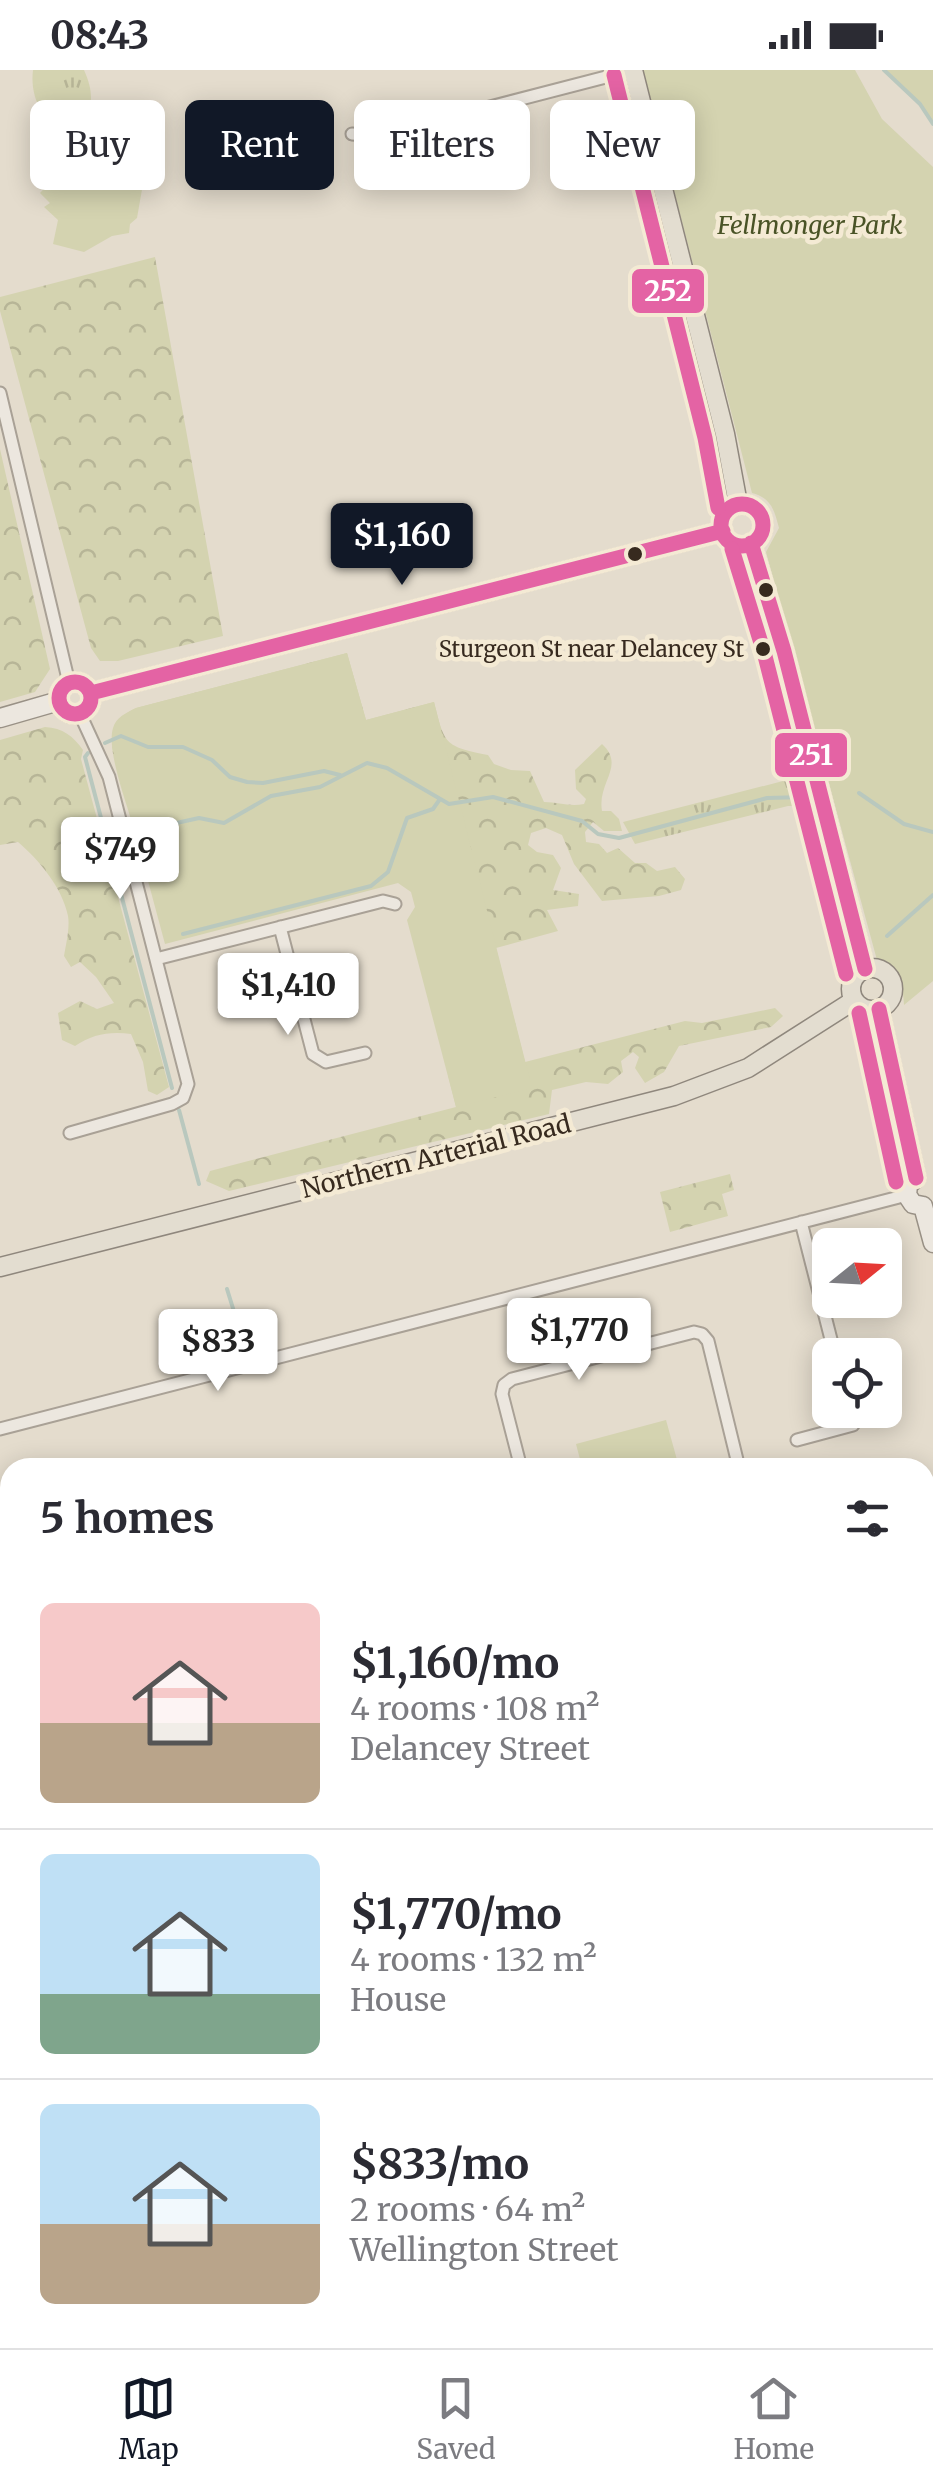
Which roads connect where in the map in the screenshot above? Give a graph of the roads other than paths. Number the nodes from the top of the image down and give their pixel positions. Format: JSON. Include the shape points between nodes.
{"nodes":[{"id":1,"x":633,"y":70,"type":"edge"},
{"id":2,"x":352,"y":134,"type":"dead end"},
{"id":3,"x":0,"y":394,"type":"edge"},
{"id":4,"x":738,"y":504,"type":"junction"},
{"id":5,"x":723,"y":531,"type":"junction"},
{"id":6,"x":751,"y":544,"type":"junction"},
{"id":7,"x":69,"y":683,"type":"junction"},
{"id":8,"x":90,"y":693,"type":"junction"},
{"id":9,"x":59,"y":701,"type":"junction"},
{"id":10,"x":80,"y":714,"type":"junction"},
{"id":11,"x":0,"y":718,"type":"edge"},
{"id":12,"x":395,"y":904,"type":"dead end"},
{"id":13,"x":280,"y":927,"type":"junction"},
{"id":14,"x":156,"y":959,"type":"junction"},
{"id":15,"x":864,"y":969,"type":"junction"},
{"id":16,"x":854,"y":1001,"type":"junction"},
{"id":17,"x":879,"y":1010,"type":"junction"},
{"id":18,"x":365,"y":1054,"type":"dead end"},
{"id":19,"x":70,"y":1132,"type":"dead end"},
{"id":20,"x":922,"y":1193,"type":"edge"},
{"id":21,"x":801,"y":1222,"type":"junction"},
{"id":22,"x":933,"y":1242,"type":"edge"},
{"id":23,"x":0,"y":1267,"type":"edge"},
{"id":24,"x":831,"y":1338,"type":"edge"},
{"id":25,"x":0,"y":1428,"type":"edge"},
{"id":26,"x":842,"y":1428,"type":"edge"},
{"id":27,"x":797,"y":1440,"type":"dead end"},
{"id":28,"x":519,"y":1458,"type":"edge"},
{"id":29,"x":737,"y":1458,"type":"edge"}],
"edges":[{"from":1,"to":2,"type":"street","via":[[378,136]]},
{"from":1,"to":4,"type":"main road"},
{"from":3,"to":7,"type":"street"},
{"from":4,"to":5,"type":"main road","via":[[726,511]]},
{"from":4,"to":6,"type":"main road","via":[[762,516],[763,530]]},
{"from":5,"to":6,"type":"main road","via":[[736,545]]},
{"from":5,"to":8,"type":"main road"},
{"from":6,"to":15,"type":"main road"},
{"from":7,"to":8,"type":"main road","via":[[84,684]]},
{"from":7,"to":9,"type":"main road"},
{"from":8,"to":10,"type":"main road","via":[[91,703]]},
{"from":9,"to":10,"type":"main road","via":[[69,714]]},
{"from":9,"to":11,"type":"main road"},
{"from":10,"to":14,"type":"street","via":[[110,777]]},
{"from":12,"to":13,"type":"street","via":[[384,901]]},
{"from":13,"to":14,"type":"street"},
{"from":13,"to":18,"type":"street","via":[[313,1054],[326,1062]]},
{"from":14,"to":19,"type":"street","via":[[187,1091],[172,1104]]},
{"from":15,"to":16,"type":"main road","via":[[851,982]]},
{"from":15,"to":17,"type":"main road","via":[[881,970],[892,982],[891,998]]},
{"from":16,"to":17,"type":"main road"},
{"from":16,"to":23,"type":"main road","name":"Northern Arterial Road","via":[[748,1068],[674,1096]]},
{"from":17,"to":20,"type":"main road"},
{"from":20,"to":21,"type":"street"},
{"from":20,"to":22,"type":"main road"},
{"from":21,"to":24,"type":"street"},
{"from":21,"to":25,"type":"street"},
{"from":26,"to":27,"type":"street"},
{"from":28,"to":29,"type":"street","via":[[502,1394],[512,1379],[694,1332],[708,1340]]}]}
